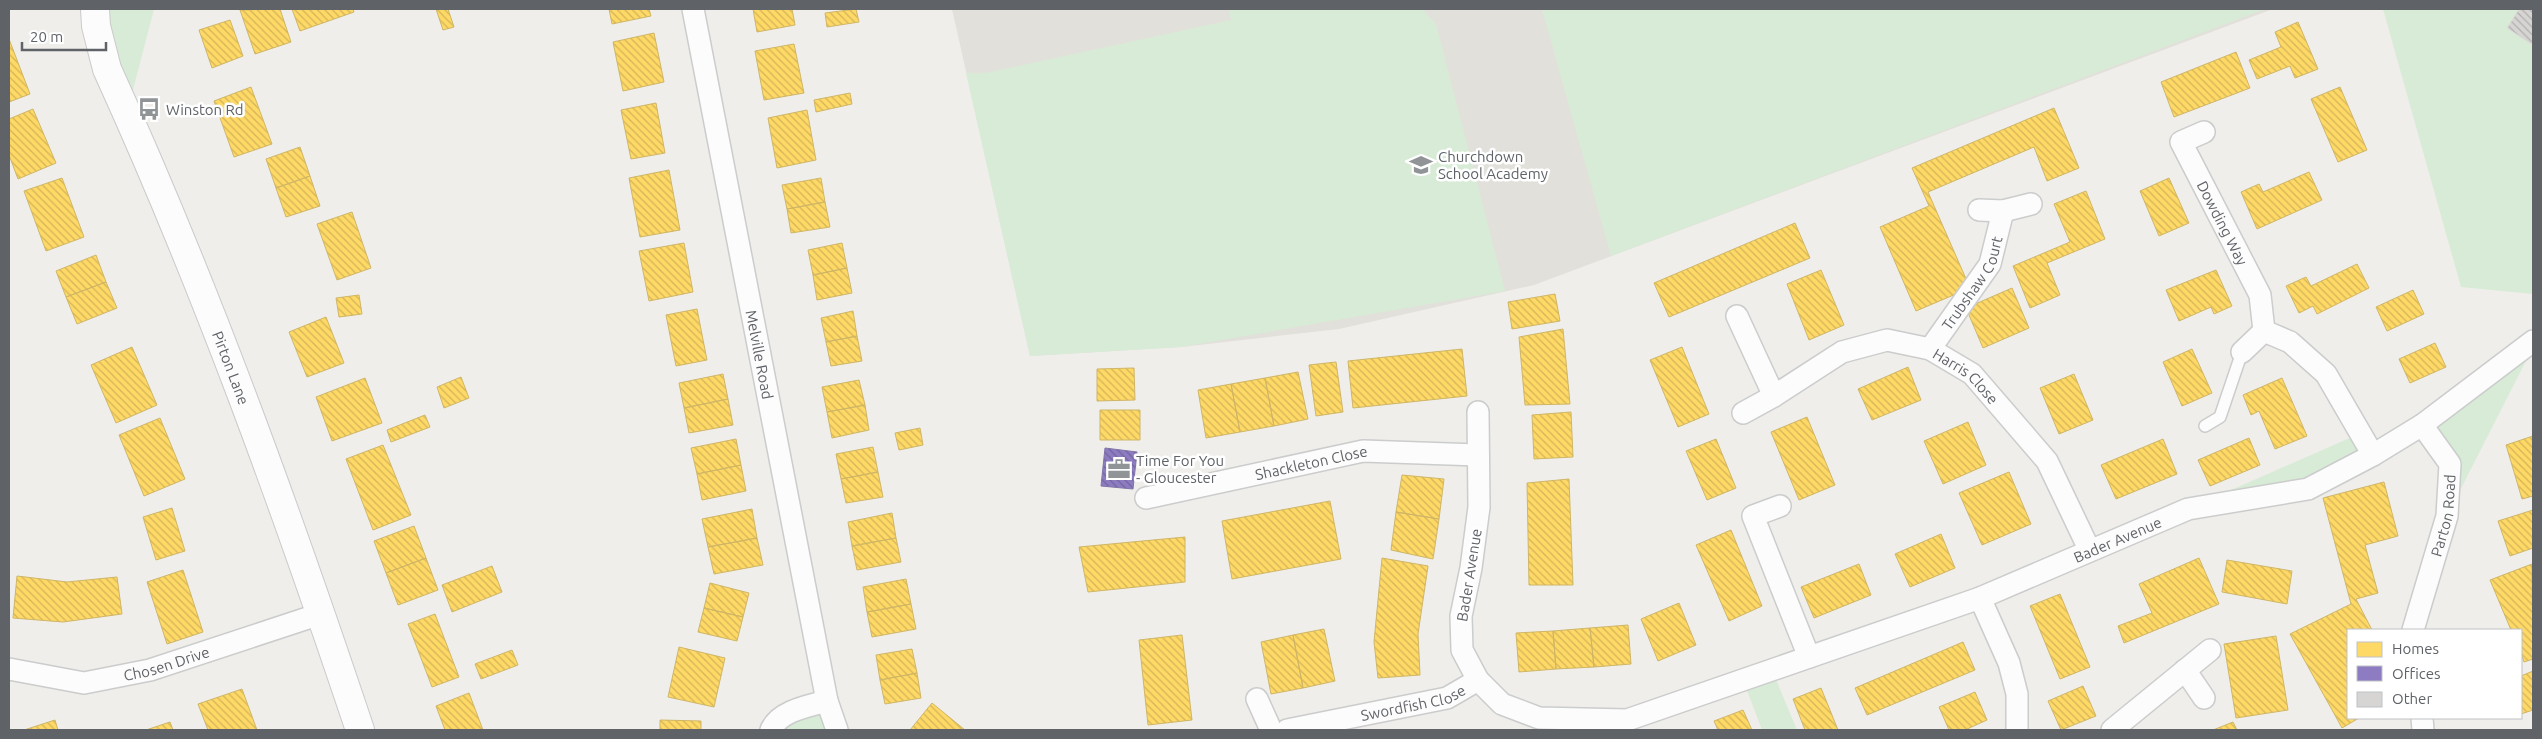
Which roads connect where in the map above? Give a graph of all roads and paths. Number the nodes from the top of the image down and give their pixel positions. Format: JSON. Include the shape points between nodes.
{"nodes":[{"id":1,"x":95,"y":9,"type":"edge"},
{"id":2,"x":693,"y":9,"type":"edge"},
{"id":3,"x":2204,"y":132,"type":"dead end"},
{"id":4,"x":2031,"y":204,"type":"dead end"},
{"id":5,"x":1979,"y":210,"type":"dead end"},
{"id":6,"x":2003,"y":211,"type":"junction"},
{"id":7,"x":1737,"y":316,"type":"dead end"},
{"id":8,"x":2264,"y":331,"type":"junction"},
{"id":9,"x":2533,"y":341,"type":"edge"},
{"id":10,"x":1930,"y":349,"type":"junction"},
{"id":11,"x":2242,"y":352,"type":"joint"},
{"id":12,"x":1774,"y":396,"type":"junction"},
{"id":13,"x":1478,"y":412,"type":"dead end"},
{"id":14,"x":1743,"y":413,"type":"dead end"},
{"id":15,"x":2422,"y":424,"type":"junction"},
{"id":16,"x":2205,"y":426,"type":"dead end"},
{"id":17,"x":1478,"y":455,"type":"junction"},
{"id":18,"x":2373,"y":455,"type":"junction"},
{"id":19,"x":1146,"y":498,"type":"dead end"},
{"id":20,"x":1780,"y":506,"type":"dead end"},
{"id":21,"x":2089,"y":549,"type":"junction"},
{"id":22,"x":1980,"y":598,"type":"junction"},
{"id":23,"x":320,"y":614,"type":"junction"},
{"id":24,"x":2413,"y":629,"type":"edge"},
{"id":25,"x":2210,"y":650,"type":"dead end"},
{"id":26,"x":1809,"y":657,"type":"junction"},
{"id":27,"x":9,"y":669,"type":"edge"},
{"id":28,"x":2185,"y":670,"type":"junction"},
{"id":29,"x":1478,"y":680,"type":"junction"},
{"id":30,"x":2204,"y":698,"type":"dead end"},
{"id":31,"x":1257,"y":699,"type":"dead end"},
{"id":32,"x":827,"y":701,"type":"junction"},
{"id":33,"x":360,"y":730,"type":"edge"},
{"id":34,"x":771,"y":730,"type":"edge"},
{"id":35,"x":837,"y":730,"type":"edge"},
{"id":36,"x":1271,"y":730,"type":"edge"},
{"id":37,"x":1287,"y":730,"type":"edge"},
{"id":38,"x":2017,"y":730,"type":"edge"},
{"id":39,"x":2112,"y":730,"type":"edge"}],
"edges":[{"from":1,"to":23,"type":"street","name":"Pirton Lane","via":[[107,69],[221,339],[272,473]]},
{"from":2,"to":32,"type":"street","name":"Melville Road"},
{"from":3,"to":8,"type":"street","name":"Dowding Way","via":[[2181,142],[2260,295]]},
{"from":4,"to":6,"type":"street","name":"Trubshaw Court"},
{"from":5,"to":6,"type":"street","name":"Trubshaw Court"},
{"from":6,"to":10,"type":"street","name":"Trubshaw Court","via":[[1990,264]]},
{"from":7,"to":12,"type":"street"},
{"from":8,"to":11,"type":"street"},
{"from":8,"to":18,"type":"street","via":[[2290,342],[2326,374]]},
{"from":9,"to":15,"type":"street"},
{"from":10,"to":12,"type":"street","name":"Harris Close","via":[[1887,340],[1842,352]]},
{"from":10,"to":21,"type":"street","name":"Harris Close","via":[[1972,374],[2047,461]]},
{"from":11,"to":16,"type":"lane","via":[[2220,417]]},
{"from":12,"to":14,"type":"street","name":"Harris Close"},
{"from":13,"to":17,"type":"street","name":"Bader Avenue"},
{"from":15,"to":18,"type":"street","name":"Bader Avenue"},
{"from":15,"to":24,"type":"street","name":"Parton Road","via":[[2450,464],[2447,516]]},
{"from":17,"to":19,"type":"street","name":"Shackleton Close","via":[[1363,451]]},
{"from":17,"to":29,"type":"street","name":"Bader Avenue","via":[[1479,507],[1471,568],[1460,616],[1462,650]]},
{"from":18,"to":21,"type":"street","name":"Bader Avenue","via":[[2308,489],[2188,509]]},
{"from":20,"to":26,"type":"street","via":[[1753,516]]},
{"from":21,"to":22,"type":"street","name":"Bader Avenue"},
{"from":22,"to":26,"type":"street","name":"Bader Avenue"},
{"from":22,"to":38,"type":"street","via":[[2010,663],[2016,694]]},
{"from":23,"to":27,"type":"street","name":"Chosen Drive","via":[[150,670],[84,683]]},
{"from":23,"to":33,"type":"street","name":"Pirton Lane"},
{"from":25,"to":28,"type":"street"},
{"from":26,"to":29,"type":"street","name":"Bader Avenue","via":[[1627,720],[1539,718],[1502,704]]},
{"from":28,"to":30,"type":"street"},
{"from":28,"to":39,"type":"street"},
{"from":29,"to":37,"type":"street","name":"Swordfish Close","via":[[1447,698]]},
{"from":31,"to":36,"type":"street"},
{"from":32,"to":34,"type":"street","via":[[799,708],[774,723]]},
{"from":32,"to":35,"type":"street","name":"Melville Road"}]}
